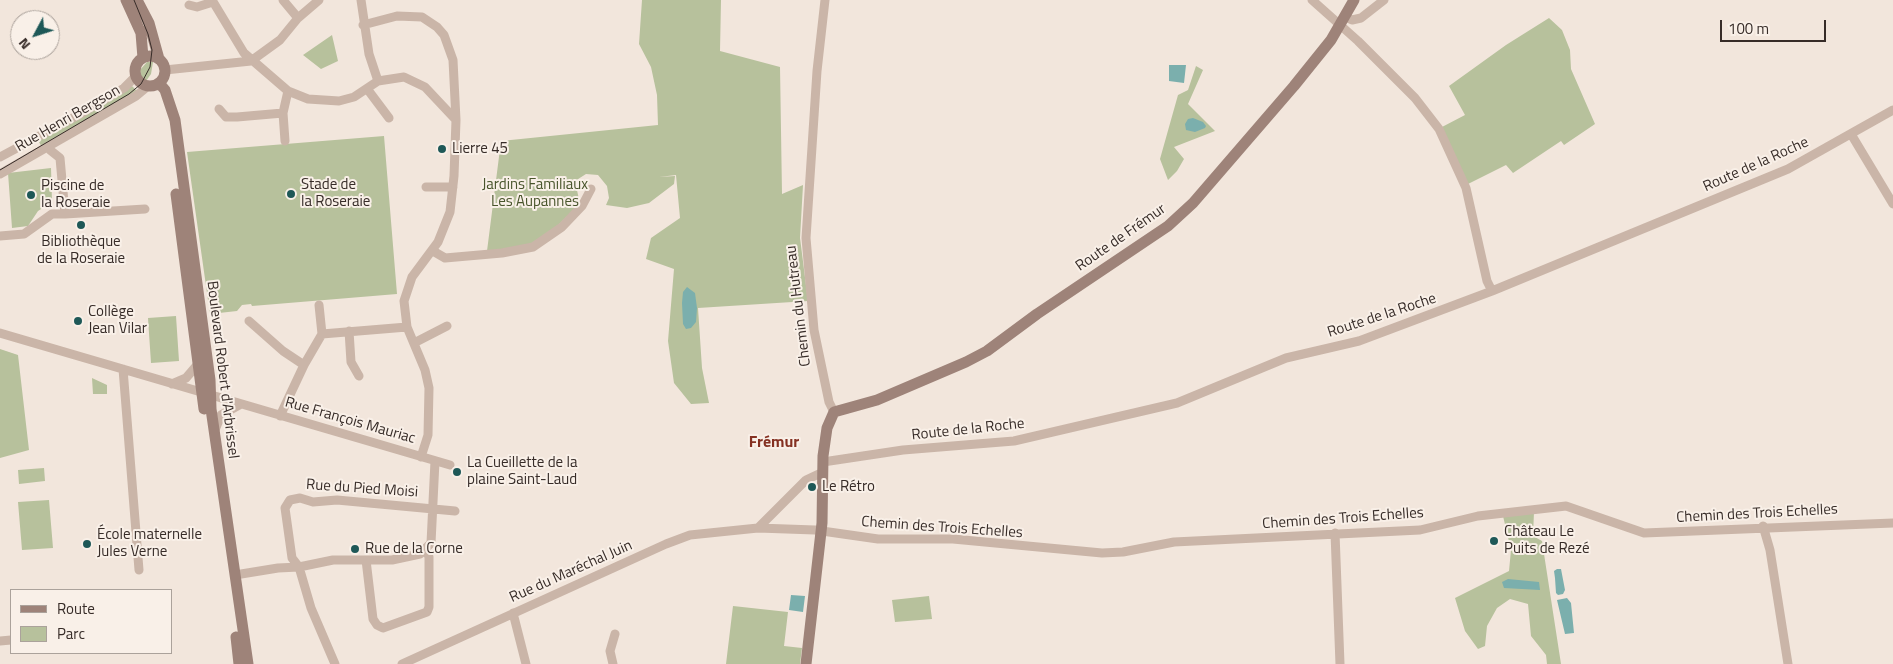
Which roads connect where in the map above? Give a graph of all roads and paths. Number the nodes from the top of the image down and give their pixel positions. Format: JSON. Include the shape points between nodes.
{"nodes":[{"id":1,"x":126,"y":0,"type":"edge"},
{"id":2,"x":138,"y":0,"type":"edge"},
{"id":3,"x":283,"y":0,"type":"edge"},
{"id":4,"x":319,"y":0,"type":"edge"},
{"id":5,"x":361,"y":0,"type":"edge"},
{"id":6,"x":825,"y":0,"type":"edge"},
{"id":7,"x":1312,"y":0,"type":"edge"},
{"id":8,"x":1354,"y":0,"type":"edge"},
{"id":9,"x":1384,"y":0,"type":"edge"},
{"id":10,"x":212,"y":1,"type":"edge"},
{"id":11,"x":189,"y":5,"type":"dead end"},
{"id":12,"x":298,"y":18,"type":"junction"},
{"id":13,"x":1343,"y":21,"type":"junction"},
{"id":14,"x":363,"y":25,"type":"junction"},
{"id":15,"x":143,"y":58,"type":"junction"},
{"id":16,"x":159,"y":59,"type":"junction"},
{"id":17,"x":252,"y":61,"type":"junction"},
{"id":18,"x":165,"y":70,"type":"junction"},
{"id":19,"x":136,"y":76,"type":"junction"},
{"id":20,"x":378,"y":81,"type":"junction"},
{"id":21,"x":154,"y":85,"type":"junction"},
{"id":22,"x":368,"y":90,"type":"junction"},
{"id":23,"x":288,"y":91,"type":"junction"},
{"id":24,"x":219,"y":109,"type":"dead end"},
{"id":25,"x":1893,"y":110,"type":"edge"},
{"id":26,"x":283,"y":113,"type":"junction"},
{"id":27,"x":389,"y":118,"type":"dead end"},
{"id":28,"x":456,"y":120,"type":"junction"},
{"id":29,"x":1851,"y":134,"type":"junction"},
{"id":30,"x":285,"y":140,"type":"dead end"},
{"id":31,"x":50,"y":150,"type":"dead end"},
{"id":32,"x":0,"y":157,"type":"edge"},
{"id":33,"x":0,"y":174,"type":"edge"},
{"id":34,"x":426,"y":187,"type":"dead end"},
{"id":35,"x":453,"y":187,"type":"junction"},
{"id":36,"x":591,"y":189,"type":"dead end"},
{"id":37,"x":1893,"y":204,"type":"edge"},
{"id":38,"x":145,"y":209,"type":"dead end"},
{"id":39,"x":65,"y":214,"type":"junction"},
{"id":40,"x":0,"y":236,"type":"edge"},
{"id":41,"x":433,"y":251,"type":"junction"},
{"id":42,"x":1492,"y":292,"type":"junction"},
{"id":43,"x":319,"y":305,"type":"dead end"},
{"id":44,"x":249,"y":321,"type":"dead end"},
{"id":45,"x":447,"y":326,"type":"dead end"},
{"id":46,"x":407,"y":327,"type":"junction"},
{"id":47,"x":349,"y":331,"type":"junction"},
{"id":48,"x":0,"y":333,"type":"edge"},
{"id":49,"x":322,"y":334,"type":"junction"},
{"id":50,"x":414,"y":343,"type":"junction"},
{"id":51,"x":198,"y":364,"type":"junction"},
{"id":52,"x":304,"y":365,"type":"junction"},
{"id":53,"x":123,"y":369,"type":"junction"},
{"id":54,"x":359,"y":376,"type":"dead end"},
{"id":55,"x":172,"y":384,"type":"junction"},
{"id":56,"x":206,"y":393,"type":"junction"},
{"id":57,"x":241,"y":404,"type":"junction"},
{"id":58,"x":834,"y":412,"type":"junction"},
{"id":59,"x":280,"y":416,"type":"junction"},
{"id":60,"x":215,"y":433,"type":"junction"},
{"id":61,"x":422,"y":457,"type":"junction"},
{"id":62,"x":435,"y":461,"type":"junction"},
{"id":63,"x":450,"y":465,"type":"dead end"},
{"id":64,"x":822,"y":467,"type":"junction"},
{"id":65,"x":433,"y":509,"type":"junction"},
{"id":66,"x":456,"y":511,"type":"dead end"},
{"id":67,"x":1893,"y":522,"type":"edge"},
{"id":68,"x":1763,"y":526,"type":"junction"},
{"id":69,"x":758,"y":528,"type":"junction"},
{"id":70,"x":821,"y":532,"type":"junction"},
{"id":71,"x":1335,"y":533,"type":"junction"},
{"id":72,"x":426,"y":550,"type":"junction"},
{"id":73,"x":366,"y":560,"type":"junction"},
{"id":74,"x":299,"y":567,"type":"junction"},
{"id":75,"x":139,"y":570,"type":"dead end"},
{"id":76,"x":235,"y":575,"type":"junction"},
{"id":77,"x":512,"y":613,"type":"junction"},
{"id":78,"x":614,"y":634,"type":"dead end"},
{"id":79,"x":239,"y":664,"type":"edge"},
{"id":80,"x":248,"y":664,"type":"edge"},
{"id":81,"x":335,"y":664,"type":"edge"},
{"id":82,"x":402,"y":664,"type":"edge"},
{"id":83,"x":526,"y":664,"type":"edge"},
{"id":84,"x":613,"y":664,"type":"edge"},
{"id":85,"x":806,"y":664,"type":"edge"},
{"id":86,"x":1340,"y":664,"type":"edge"},
{"id":87,"x":1788,"y":664,"type":"edge"}],
"edges":[{"from":1,"to":15,"type":"street","via":[[141,33]]},
{"from":2,"to":16,"type":"street","via":[[149,23]]},
{"from":3,"to":12,"type":"street"},
{"from":4,"to":12,"type":"street"},
{"from":5,"to":14,"type":"street"},
{"from":6,"to":58,"type":"street","name":"Chemin du Hutreau","via":[[806,238],[814,330]]},
{"from":7,"to":13,"type":"street"},
{"from":8,"to":13,"type":"street","name":"Route de Frémur"},
{"from":9,"to":13,"type":"street","via":[[1361,18]]},
{"from":10,"to":11,"type":"street","via":[[197,7]]},
{"from":10,"to":17,"type":"street"},
{"from":12,"to":17,"type":"street","via":[[280,40]]},
{"from":13,"to":42,"type":"street","via":[[1415,98],[1439,129],[1466,188]]},
{"from":13,"to":58,"type":"street","name":"Route de Frémur","via":[[1294,86],[1193,203],[1168,226],[966,362],[876,400]]},
{"from":14,"to":20,"type":"street"},
{"from":14,"to":28,"type":"street","via":[[396,16],[422,17],[437,27],[449,45],[453,60]]},
{"from":15,"to":16,"type":"street","via":[[152,56]]},
{"from":15,"to":19,"type":"street","via":[[136,67]]},
{"from":16,"to":18,"type":"street"},
{"from":17,"to":18,"type":"street"},
{"from":17,"to":23,"type":"street"},
{"from":18,"to":21,"type":"street"},
{"from":19,"to":21,"type":"street","via":[[141,84]]},
{"from":19,"to":32,"type":"street","name":"Rue Henri Bergson","via":[[124,88],[82,114]]},
{"from":20,"to":22,"type":"street"},
{"from":20,"to":28,"type":"street","via":[[404,77],[413,80],[437,97]]},
{"from":21,"to":33,"type":"street","name":"Rue Henri Bergson"},
{"from":21,"to":51,"type":"street","name":"Boulevard Robert d'Arbrissel","via":[[164,106],[170,135]]},
{"from":21,"to":56,"type":"street","name":"Boulevard Robert d'Arbrissel","via":[[165,90],[175,120]]},
{"from":22,"to":23,"type":"street","via":[[354,97],[327,102]]},
{"from":22,"to":27,"type":"street"},
{"from":23,"to":26,"type":"street"},
{"from":24,"to":26,"type":"street","via":[[226,116],[236,117]]},
{"from":25,"to":29,"type":"street","name":"Route de la Roche"},
{"from":26,"to":30,"type":"street"},
{"from":28,"to":35,"type":"street"},
{"from":29,"to":37,"type":"street"},
{"from":29,"to":42,"type":"street","name":"Route de la Roche","via":[[1788,169]]},
{"from":31,"to":39,"type":"street","via":[[60,158]]},
{"from":34,"to":35,"type":"street"},
{"from":35,"to":41,"type":"street","via":[[450,212]]},
{"from":36,"to":41,"type":"street","via":[[582,206],[562,227],[533,247],[502,254],[445,258]]},
{"from":38,"to":39,"type":"street"},
{"from":39,"to":40,"type":"street","via":[[52,214],[24,234]]},
{"from":41,"to":46,"type":"street","via":[[407,290],[404,312]]},
{"from":42,"to":64,"type":"street","name":"Route de la Roche","via":[[1358,341],[1286,358],[1155,409],[1014,441],[903,450]]},
{"from":43,"to":49,"type":"street"},
{"from":44,"to":52,"type":"street"},
{"from":45,"to":50,"type":"street"},
{"from":46,"to":47,"type":"street"},
{"from":46,"to":50,"type":"street"},
{"from":47,"to":49,"type":"street"},
{"from":47,"to":54,"type":"street","via":[[352,362]]},
{"from":48,"to":53,"type":"street","name":"Rue François Mauriac"},
{"from":49,"to":52,"type":"street"},
{"from":50,"to":61,"type":"street","via":[[429,388],[428,435]]},
{"from":51,"to":55,"type":"street","via":[[186,378]]},
{"from":51,"to":56,"type":"street","name":"Boulevard Robert d'Arbrissel"},
{"from":52,"to":59,"type":"street"},
{"from":53,"to":55,"type":"street","name":"Rue François Mauriac"},
{"from":53,"to":75,"type":"street"},
{"from":55,"to":56,"type":"street","name":"Rue François Mauriac"},
{"from":56,"to":57,"type":"street","name":"Rue François Mauriac"},
{"from":56,"to":60,"type":"street","name":"Boulevard Robert d'Arbrissel"},
{"from":56,"to":79,"type":"street","name":"Boulevard Robert d'Arbrissel"},
{"from":57,"to":59,"type":"street","name":"Rue François Mauriac"},
{"from":57,"to":60,"type":"street","via":[[221,415]]},
{"from":58,"to":64,"type":"street"},
{"from":59,"to":61,"type":"street","name":"Rue François Mauriac"},
{"from":60,"to":76,"type":"street","name":"Boulevard Robert d'Arbrissel"},
{"from":61,"to":62,"type":"street","name":"Rue François Mauriac"},
{"from":62,"to":63,"type":"street","name":"Rue François Mauriac"},
{"from":62,"to":65,"type":"street"},
{"from":64,"to":69,"type":"street"},
{"from":64,"to":70,"type":"street"},
{"from":65,"to":66,"type":"street","name":"Rue du Pied Moisi"},
{"from":65,"to":72,"type":"street","via":[[431,543]]},
{"from":65,"to":74,"type":"street","name":"Rue du Pied Moisi","via":[[337,500],[290,500],[285,508],[286,518],[292,558]]},
{"from":67,"to":68,"type":"street","name":"Chemin des Trois Echelles"},
{"from":68,"to":71,"type":"street","name":"Chemin des Trois Echelles","via":[[1644,533],[1566,506],[1478,516],[1420,530]]},
{"from":68,"to":87,"type":"street","via":[[1770,550]]},
{"from":69,"to":70,"type":"street","name":"Rue du Maréchal Juin"},
{"from":69,"to":77,"type":"street","name":"Rue du Maréchal Juin","via":[[690,535]]},
{"from":70,"to":71,"type":"street","name":"Chemin des Trois Echelles","via":[[878,539],[953,539],[1102,553],[1174,542]]},
{"from":70,"to":85,"type":"street"},
{"from":71,"to":86,"type":"street"},
{"from":72,"to":73,"type":"street","via":[[392,560]]},
{"from":72,"to":73,"type":"street","via":[[430,606],[427,612],[382,628],[373,619]]},
{"from":73,"to":74,"type":"street","via":[[333,560]]},
{"from":74,"to":76,"type":"street"},
{"from":74,"to":81,"type":"street","name":"Rue du Pied Moisi","via":[[311,608]]},
{"from":76,"to":80,"type":"street","name":"Boulevard Robert d'Arbrissel"},
{"from":77,"to":82,"type":"street","name":"Rue du Maréchal Juin"},
{"from":77,"to":83,"type":"street"},
{"from":78,"to":84,"type":"street","via":[[610,651]]}]}
